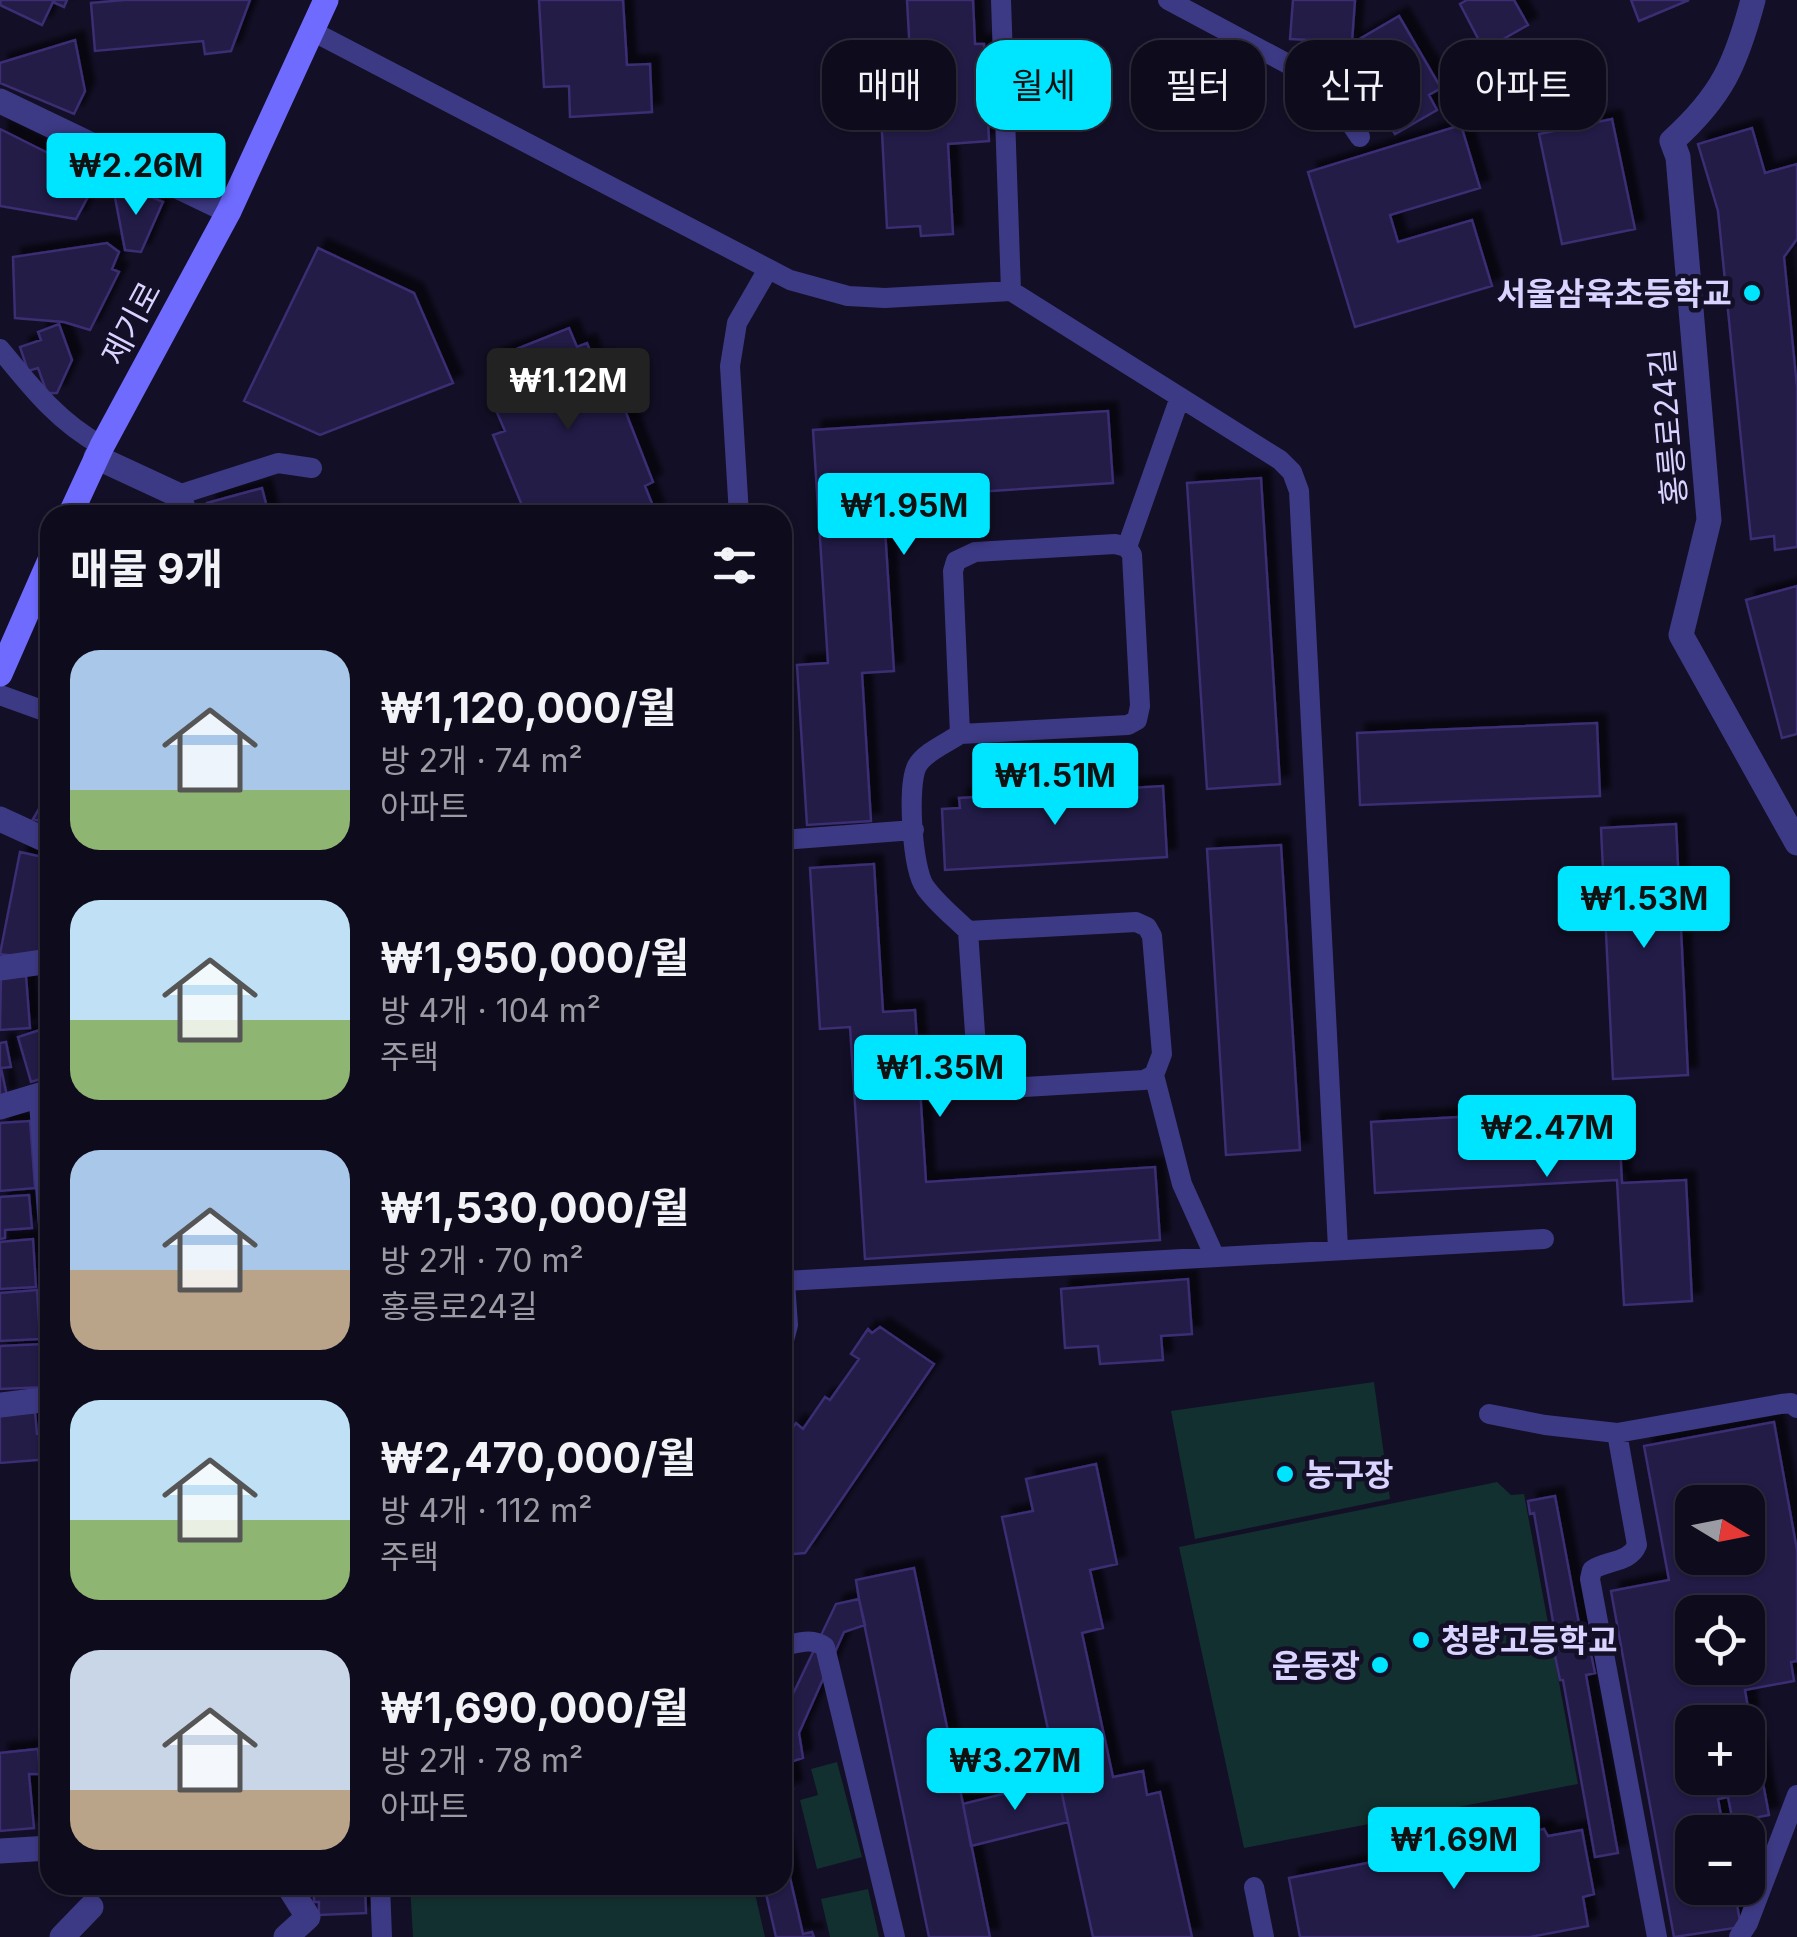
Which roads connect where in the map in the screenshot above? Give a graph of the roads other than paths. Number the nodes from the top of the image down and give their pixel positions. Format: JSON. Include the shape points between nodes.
{"nodes":[{"id":1,"x":326,"y":0,"type":"edge"},
{"id":2,"x":1001,"y":0,"type":"edge"},
{"id":3,"x":1168,"y":0,"type":"edge"},
{"id":4,"x":1753,"y":0,"type":"edge"},
{"id":5,"x":312,"y":32,"type":"junction"},
{"id":6,"x":0,"y":101,"type":"edge"},
{"id":7,"x":1360,"y":137,"type":"dead end"},
{"id":8,"x":229,"y":210,"type":"junction"},
{"id":9,"x":767,"y":271,"type":"junction"},
{"id":10,"x":1011,"y":292,"type":"junction"},
{"id":11,"x":0,"y":349,"type":"edge"},
{"id":12,"x":1180,"y":397,"type":"junction"},
{"id":13,"x":99,"y":451,"type":"junction"},
{"id":14,"x":312,"y":468,"type":"dead end"},
{"id":15,"x":75,"y":505,"type":"edge"},
{"id":16,"x":182,"y":505,"type":"edge"},
{"id":17,"x":739,"y":505,"type":"edge"},
{"id":18,"x":1127,"y":546,"type":"junction"},
{"id":19,"x":40,"y":577,"type":"edge"},
{"id":20,"x":8,"y":633,"type":"edge"},
{"id":21,"x":0,"y":674,"type":"edge"},
{"id":22,"x":0,"y":695,"type":"edge"},
{"id":23,"x":40,"y":709,"type":"edge"},
{"id":24,"x":960,"y":734,"type":"junction"},
{"id":25,"x":0,"y":819,"type":"edge"},
{"id":26,"x":914,"y":830,"type":"junction"},
{"id":27,"x":40,"y":837,"type":"edge"},
{"id":28,"x":792,"y":839,"type":"edge"},
{"id":29,"x":1797,"y":843,"type":"edge"},
{"id":30,"x":968,"y":931,"type":"junction"},
{"id":31,"x":40,"y":962,"type":"edge"},
{"id":32,"x":0,"y":968,"type":"edge"},
{"id":33,"x":1154,"y":1074,"type":"junction"},
{"id":34,"x":40,"y":1095,"type":"edge"},
{"id":35,"x":0,"y":1108,"type":"edge"},
{"id":36,"x":1544,"y":1239,"type":"dead end"},
{"id":37,"x":1338,"y":1248,"type":"junction"},
{"id":38,"x":1214,"y":1256,"type":"junction"},
{"id":39,"x":792,"y":1281,"type":"edge"},
{"id":40,"x":40,"y":1400,"type":"edge"},
{"id":41,"x":0,"y":1406,"type":"edge"},
{"id":42,"x":1797,"y":1408,"type":"edge"},
{"id":43,"x":1489,"y":1414,"type":"dead end"},
{"id":44,"x":1618,"y":1433,"type":"junction"},
{"id":45,"x":792,"y":1644,"type":"edge"},
{"id":46,"x":1797,"y":1796,"type":"edge"},
{"id":47,"x":40,"y":1849,"type":"edge"},
{"id":48,"x":0,"y":1851,"type":"edge"},
{"id":49,"x":1254,"y":1887,"type":"dead end"},
{"id":50,"x":294,"y":1895,"type":"edge"},
{"id":51,"x":380,"y":1895,"type":"edge"},
{"id":52,"x":92,"y":1907,"type":"dead end"},
{"id":53,"x":62,"y":1937,"type":"edge"},
{"id":54,"x":286,"y":1937,"type":"edge"},
{"id":55,"x":382,"y":1937,"type":"edge"},
{"id":56,"x":895,"y":1937,"type":"edge"},
{"id":57,"x":1264,"y":1937,"type":"edge"},
{"id":58,"x":1657,"y":1937,"type":"edge"},
{"id":59,"x":1740,"y":1937,"type":"edge"}],
"edges":[{"from":1,"to":5,"type":"main road","name":"제기로"},
{"from":2,"to":10,"type":"lane"},
{"from":3,"to":7,"type":"lane","via":[[1318,80]]},
{"from":4,"to":29,"type":"street","name":"홍릉로24길","via":[[1738,58],[1704,113],[1672,141],[1709,520],[1681,635]]},
{"from":5,"to":8,"type":"main road","name":"제기로"},
{"from":5,"to":9,"type":"lane"},
{"from":6,"to":8,"type":"street"},
{"from":8,"to":13,"type":"main road","name":"제기로"},
{"from":9,"to":10,"type":"lane","via":[[848,296]]},
{"from":9,"to":17,"type":"lane","via":[[737,324],[731,354]]},
{"from":10,"to":12,"type":"lane"},
{"from":11,"to":13,"type":"lane","via":[[56,415]]},
{"from":12,"to":18,"type":"lane"},
{"from":12,"to":37,"type":"lane","via":[[1280,460],[1299,491]]},
{"from":13,"to":15,"type":"main road","name":"제기로"},
{"from":13,"to":16,"type":"street"},
{"from":14,"to":16,"type":"lane","via":[[278,463]]},
{"from":18,"to":24,"type":"lane","via":[[975,552],[956,562]]},
{"from":18,"to":24,"type":"lane","via":[[1137,720],[1128,726]]},
{"from":19,"to":20,"type":"main road"},
{"from":20,"to":21,"type":"main road"},
{"from":22,"to":23,"type":"lane"},
{"from":24,"to":26,"type":"lane","via":[[916,768]]},
{"from":25,"to":27,"type":"street"},
{"from":26,"to":28,"type":"lane"},
{"from":26,"to":30,"type":"lane","via":[[926,889]]},
{"from":30,"to":33,"type":"lane","via":[[982,1086],[1144,1080]]},
{"from":30,"to":33,"type":"lane","via":[[1136,922],[1147,927],[1162,1054]]},
{"from":31,"to":32,"type":"street"},
{"from":33,"to":38,"type":"lane","via":[[1182,1184]]},
{"from":34,"to":35,"type":"street"},
{"from":36,"to":37,"type":"lane"},
{"from":37,"to":38,"type":"lane"},
{"from":38,"to":39,"type":"lane"},
{"from":40,"to":41,"type":"street"},
{"from":42,"to":44,"type":"lane","via":[[1781,1404]]},
{"from":43,"to":44,"type":"lane"},
{"from":44,"to":58,"type":"lane","via":[[1638,1545],[1626,1558],[1592,1570],[1590,1579]]},
{"from":45,"to":56,"type":"lane","via":[[818,1642],[825,1648]]},
{"from":46,"to":59,"type":"lane"},
{"from":47,"to":48,"type":"street"},
{"from":49,"to":57,"type":"lane"},
{"from":50,"to":54,"type":"street","via":[[308,1917]]},
{"from":51,"to":55,"type":"lane"},
{"from":52,"to":53,"type":"street"}]}
